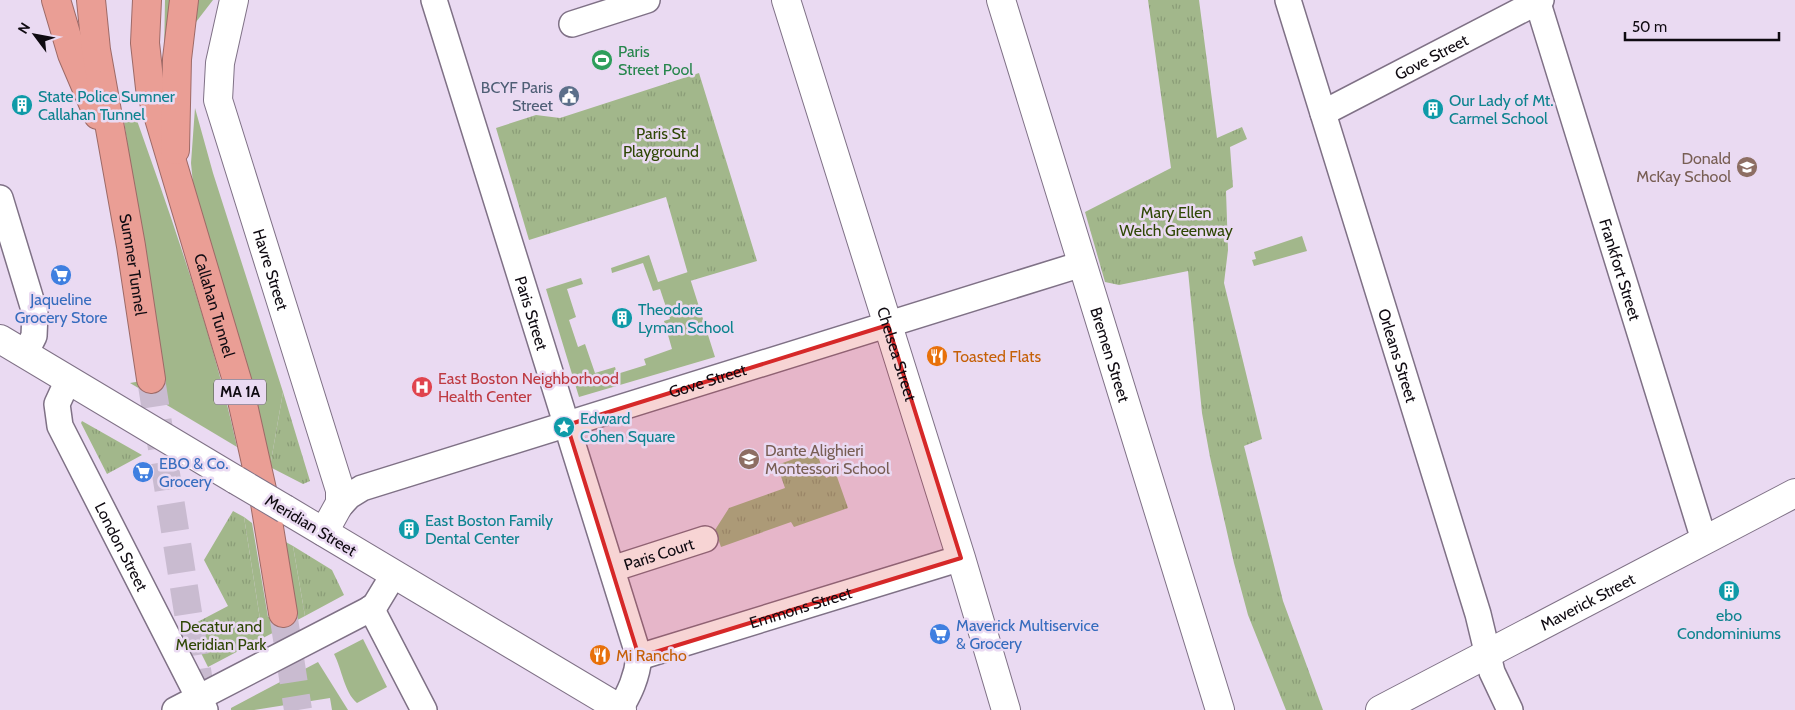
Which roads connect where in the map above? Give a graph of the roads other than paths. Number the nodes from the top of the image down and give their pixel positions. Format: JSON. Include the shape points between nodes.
{"nodes":[{"id":1,"x":56,"y":0,"type":"edge"},
{"id":2,"x":91,"y":0,"type":"edge"},
{"id":3,"x":148,"y":0,"type":"edge"},
{"id":4,"x":184,"y":0,"type":"edge"},
{"id":5,"x":234,"y":0,"type":"edge"},
{"id":6,"x":434,"y":0,"type":"edge"},
{"id":7,"x":648,"y":0,"type":"edge"},
{"id":8,"x":786,"y":0,"type":"edge"},
{"id":9,"x":1001,"y":0,"type":"edge"},
{"id":10,"x":1288,"y":0,"type":"edge"},
{"id":11,"x":1538,"y":1,"type":"edge"},
{"id":12,"x":572,"y":24,"type":"dead end"},
{"id":13,"x":1323,"y":113,"type":"junction"},
{"id":14,"x":114,"y":150,"type":"junction"},
{"id":15,"x":175,"y":176,"type":"junction"},
{"id":16,"x":0,"y":198,"type":"edge"},
{"id":17,"x":1082,"y":264,"type":"junction"},
{"id":18,"x":888,"y":324,"type":"junction"},
{"id":19,"x":0,"y":339,"type":"edge"},
{"id":20,"x":25,"y":354,"type":"junction"},
{"id":21,"x":150,"y":379,"type":"tunnel mouth"},
{"id":22,"x":68,"y":380,"type":"junction"},
{"id":23,"x":567,"y":425,"type":"junction"},
{"id":24,"x":1795,"y":493,"type":"edge"},
{"id":25,"x":339,"y":507,"type":"junction"},
{"id":26,"x":324,"y":532,"type":"junction"},
{"id":27,"x":705,"y":539,"type":"dead end"},
{"id":28,"x":1704,"y":540,"type":"junction"},
{"id":29,"x":961,"y":558,"type":"junction"},
{"id":30,"x":612,"y":569,"type":"junction"},
{"id":31,"x":394,"y":574,"type":"junction"},
{"id":32,"x":371,"y":608,"type":"junction"},
{"id":33,"x":283,"y":612,"type":"tunnel mouth"},
{"id":34,"x":1486,"y":654,"type":"junction"},
{"id":35,"x":639,"y":657,"type":"junction"},
{"id":36,"x":201,"y":704,"type":"edge"},
{"id":37,"x":621,"y":709,"type":"edge"},
{"id":38,"x":175,"y":710,"type":"edge"},
{"id":39,"x":424,"y":710,"type":"edge"},
{"id":40,"x":1006,"y":710,"type":"edge"},
{"id":41,"x":1220,"y":710,"type":"edge"},
{"id":42,"x":1380,"y":710,"type":"edge"},
{"id":43,"x":1510,"y":710,"type":"edge"}],
"edges":[{"from":1,"to":14,"type":"highway","via":[[76,67]]},
{"from":2,"to":14,"type":"highway","via":[[94,37]]},
{"from":3,"to":15,"type":"highway","number":"MA 1A","via":[[146,71]]},
{"from":4,"to":15,"type":"highway","via":[[177,59]]},
{"from":5,"to":25,"type":"main road","name":"Havre Street","via":[[219,73],[220,109],[340,490],[342,500]]},
{"from":6,"to":23,"type":"street","name":"Paris Street"},
{"from":7,"to":12,"type":"street"},
{"from":8,"to":18,"type":"main road","name":"Chelsea Street"},
{"from":9,"to":17,"type":"main road","name":"Bremen Street"},
{"from":10,"to":13,"type":"street","name":"Orleans Street"},
{"from":11,"to":13,"type":"street","name":"Gove Street"},
{"from":11,"to":28,"type":"street","name":"Frankfort Street"},
{"from":13,"to":34,"type":"street","name":"Orleans Street","via":[[1478,614]]},
{"from":14,"to":21,"type":"highway","name":"Sumner Tunnel"},
{"from":15,"to":33,"type":"highway","name":"Callahan Tunnel","number":"MA 1A","via":[[239,387],[265,503]]},
{"from":16,"to":20,"type":"street","via":[[35,313],[34,336]]},
{"from":17,"to":18,"type":"street","name":"Gove Street"},
{"from":17,"to":41,"type":"main road","name":"Bremen Street"},
{"from":18,"to":23,"type":"street","name":"Gove Street"},
{"from":18,"to":29,"type":"main road","name":"Chelsea Street"},
{"from":19,"to":20,"type":"main road","name":"Meridian Street"},
{"from":20,"to":22,"type":"main road","name":"Meridian Street"},
{"from":22,"to":26,"type":"main road","name":"Meridian Street","bridge":true},
{"from":22,"to":36,"type":"street","name":"London Street","via":[[57,404],[60,426]]},
{"from":23,"to":25,"type":"street","name":"Gove Street","via":[[362,488]]},
{"from":23,"to":30,"type":"street","name":"Paris Street"},
{"from":24,"to":28,"type":"main road","name":"Maverick Street"},
{"from":25,"to":26,"type":"main road"},
{"from":26,"to":31,"type":"main road","name":"Meridian Street"},
{"from":27,"to":30,"type":"street","name":"Paris Court"},
{"from":28,"to":34,"type":"main road","name":"Maverick Street"},
{"from":29,"to":35,"type":"street","name":"Emmons Street"},
{"from":29,"to":40,"type":"main road","name":"Chelsea Street"},
{"from":30,"to":35,"type":"street","name":"Paris Street"},
{"from":31,"to":32,"type":"street"},
{"from":31,"to":37,"type":"main road","name":"Meridian Street"},
{"from":32,"to":36,"type":"street"},
{"from":32,"to":39,"type":"street"},
{"from":34,"to":42,"type":"main road","name":"Maverick Street"},
{"from":34,"to":43,"type":"street","name":"Orleans Street"},
{"from":35,"to":37,"type":"street","name":"Paris Street","via":[[638,671]]},
{"from":36,"to":38,"type":"street"}]}
